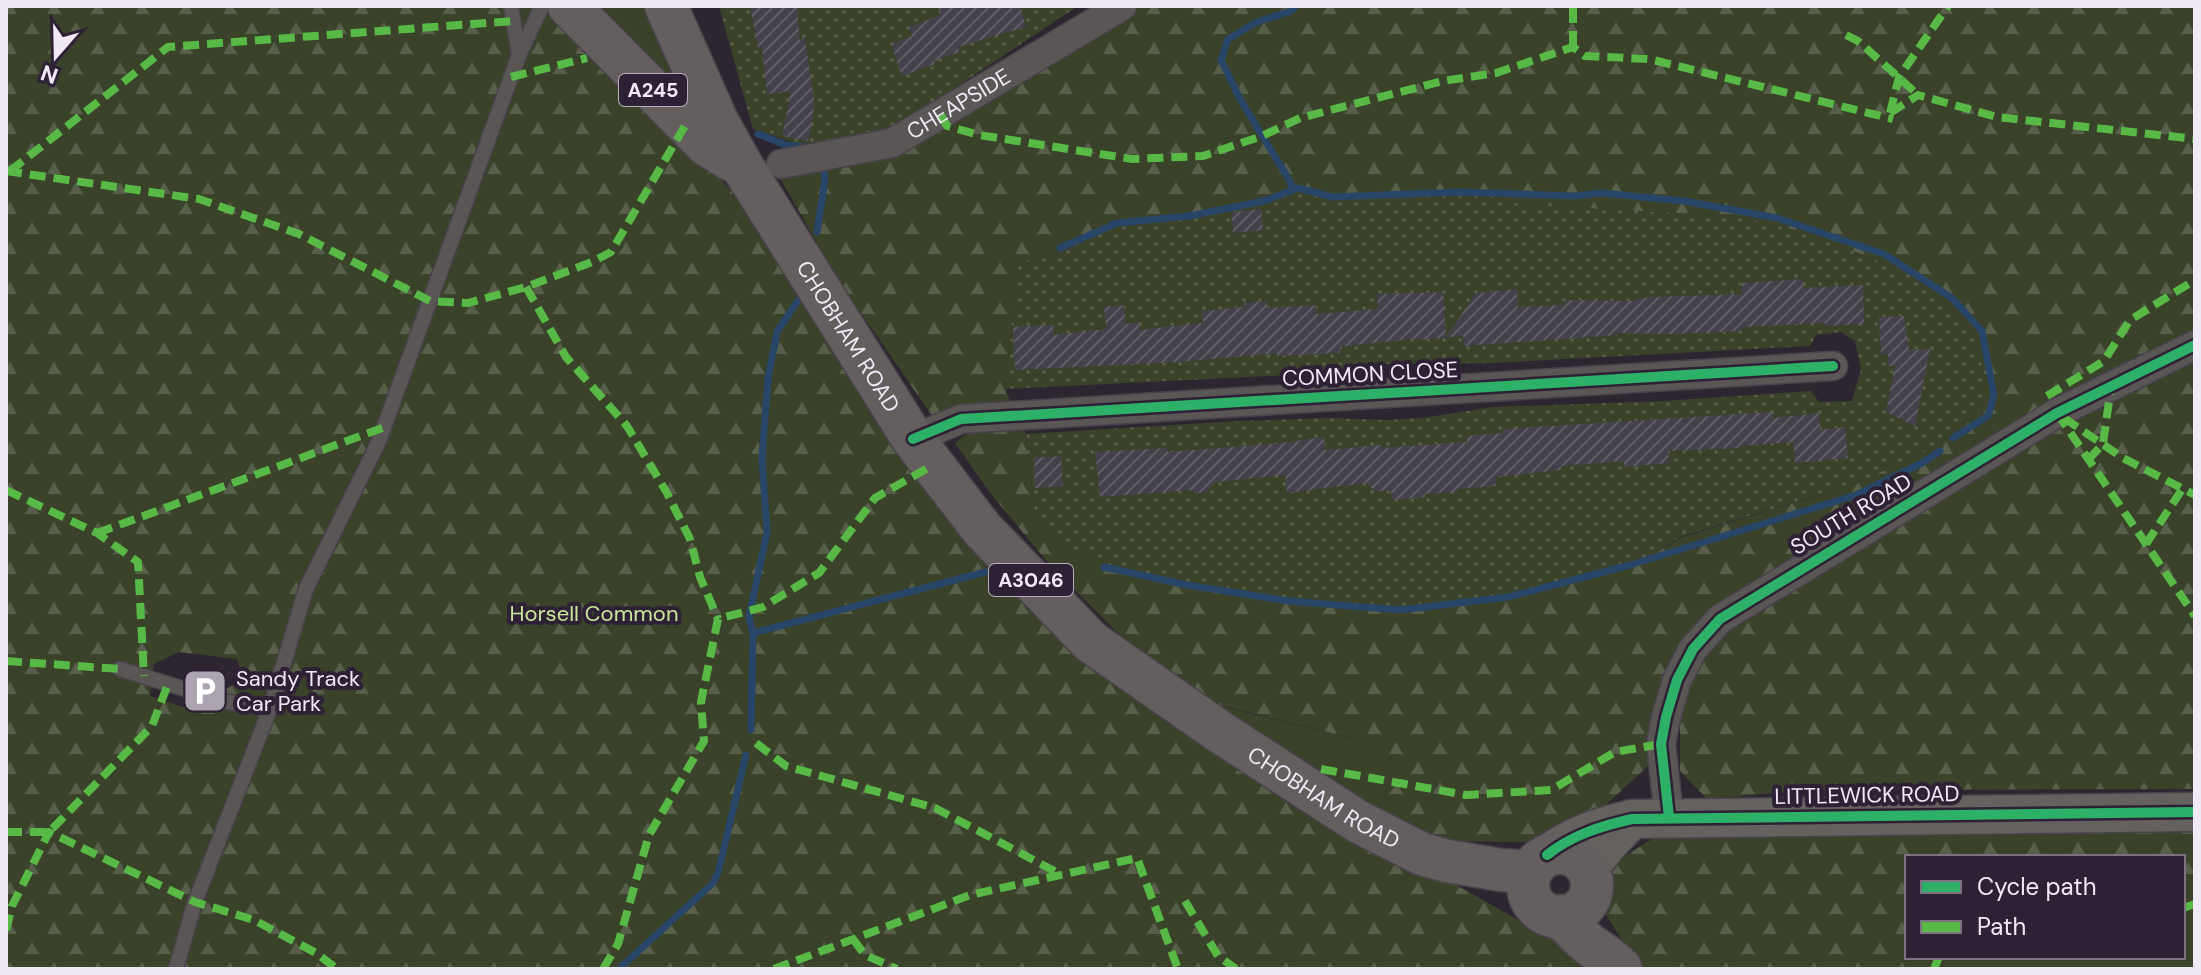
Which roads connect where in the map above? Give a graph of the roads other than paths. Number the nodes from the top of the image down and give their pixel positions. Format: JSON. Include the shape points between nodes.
{"nodes":[{"id":1,"x":511,"y":6,"type":"edge"},
{"id":2,"x":542,"y":6,"type":"edge"},
{"id":3,"x":569,"y":6,"type":"edge"},
{"id":4,"x":666,"y":6,"type":"edge"},
{"id":5,"x":1122,"y":6,"type":"edge"},
{"id":6,"x":519,"y":55,"type":"junction"},
{"id":7,"x":762,"y":165,"type":"junction"},
{"id":8,"x":2195,"y":345,"type":"edge"},
{"id":9,"x":1833,"y":366,"type":"dead end"},
{"id":10,"x":913,"y":439,"type":"junction"},
{"id":11,"x":120,"y":669,"type":"dead end"},
{"id":12,"x":270,"y":709,"type":"junction"},
{"id":13,"x":2195,"y":812,"type":"edge"},
{"id":14,"x":1650,"y":818,"type":"junction"},
{"id":15,"x":1559,"y":886,"type":"junction"},
{"id":16,"x":1615,"y":962,"type":"edge"},
{"id":17,"x":176,"y":969,"type":"edge"}],
"edges":[{"from":1,"to":6,"type":"lane"},
{"from":2,"to":6,"type":"lane"},
{"from":3,"to":7,"type":"main road","number":"A245","via":[[707,145]]},
{"from":4,"to":7,"type":"main road","name":"CHOBHAM ROAD","number":"A3046","via":[[717,121]]},
{"from":5,"to":7,"type":"street","name":"CHEAPSIDE","via":[[892,143]]},
{"from":6,"to":12,"type":"lane","via":[[379,441],[306,589]]},
{"from":7,"to":10,"type":"main road","name":"CHOBHAM ROAD","number":"A3046"},
{"from":8,"to":14,"type":"street","name":"SOUTH ROAD","via":[[2057,413],[1720,619],[1693,649],[1677,680]]},
{"from":9,"to":10,"type":"street","name":"COMMON CLOSE","via":[[961,419]]},
{"from":10,"to":15,"type":"main road","name":"CHOBHAM ROAD","number":"A3046","via":[[982,529],[1091,642],[1220,732],[1357,821],[1422,854]]},
{"from":11,"to":12,"type":"lane","via":[[223,701]]},
{"from":12,"to":17,"type":"lane","via":[[195,902]]},
{"from":13,"to":14,"type":"street","name":"LITTLEWICK ROAD"},
{"from":14,"to":15,"type":"street","name":"LITTLEWICK ROAD","via":[[1597,827],[1560,845]]},
{"from":15,"to":16,"type":"main road","via":[[1593,914]]}]}
